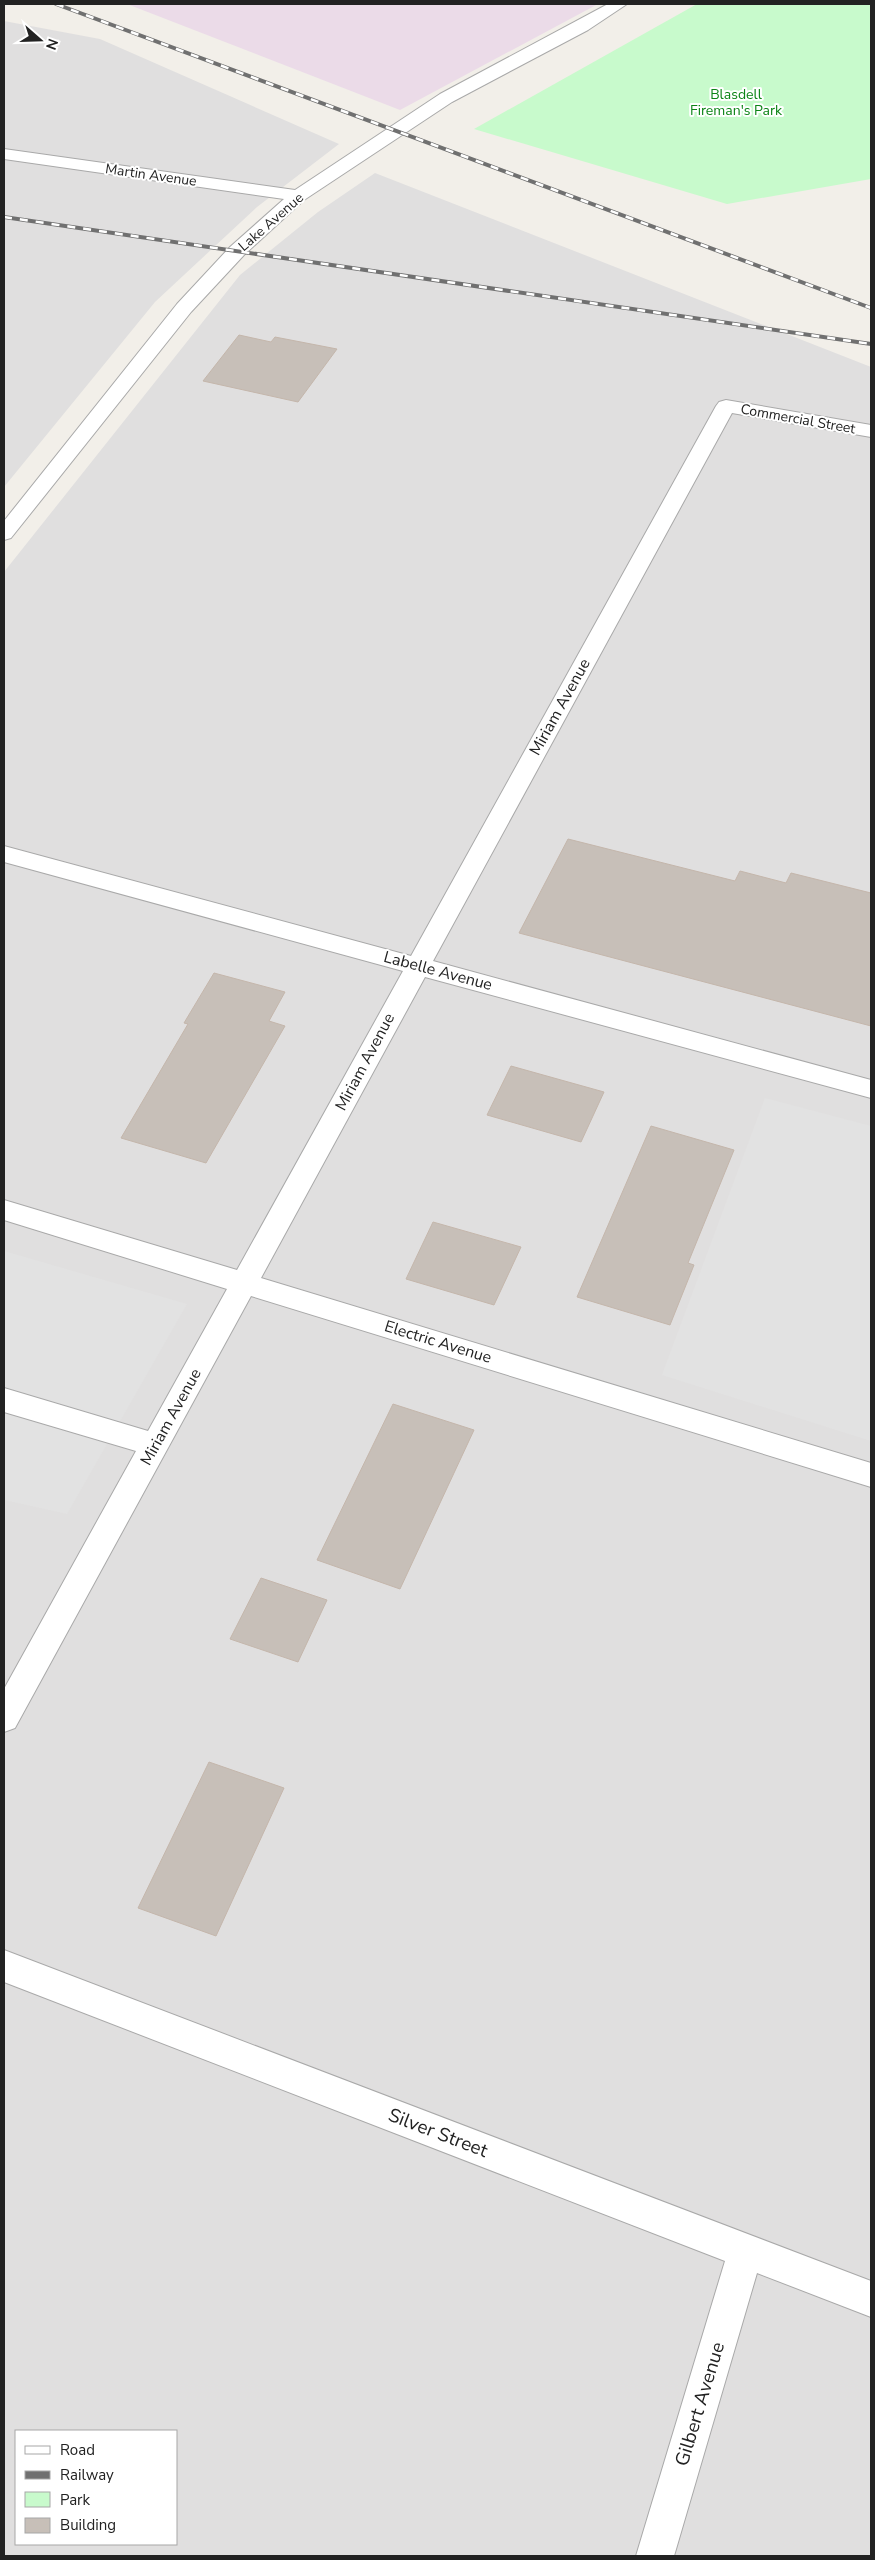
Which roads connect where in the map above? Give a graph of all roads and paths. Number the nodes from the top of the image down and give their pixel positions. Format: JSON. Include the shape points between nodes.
{"nodes":[{"id":1,"x":619,"y":4,"type":"edge"},
{"id":2,"x":4,"y":154,"type":"edge"},
{"id":3,"x":298,"y":196,"type":"junction"},
{"id":4,"x":726,"y":406,"type":"joint"},
{"id":5,"x":871,"y":431,"type":"edge"},
{"id":6,"x":4,"y":534,"type":"edge"},
{"id":7,"x":4,"y":854,"type":"edge"},
{"id":8,"x":418,"y":966,"type":"junction"},
{"id":9,"x":871,"y":1089,"type":"edge"},
{"id":10,"x":7,"y":1217,"type":"edge"},
{"id":11,"x":246,"y":1283,"type":"junction"},
{"id":12,"x":4,"y":1400,"type":"edge"},
{"id":13,"x":155,"y":1445,"type":"junction"},
{"id":14,"x":871,"y":1475,"type":"edge"},
{"id":15,"x":4,"y":1718,"type":"edge"},
{"id":16,"x":4,"y":1966,"type":"edge"},
{"id":17,"x":746,"y":2251,"type":"junction"},
{"id":18,"x":871,"y":2299,"type":"edge"},
{"id":19,"x":655,"y":2556,"type":"edge"}],
"edges":[{"from":1,"to":3,"type":"street","name":"Lake Avenue","via":[[446,98]]},
{"from":2,"to":3,"type":"street","name":"Martin Avenue"},
{"from":3,"to":6,"type":"street","name":"Lake Avenue","via":[[184,308]]},
{"from":4,"to":5,"type":"street","name":"Commercial Street"},
{"from":4,"to":8,"type":"street","name":"Miriam Avenue"},
{"from":7,"to":8,"type":"street","name":"Labelle Avenue"},
{"from":8,"to":9,"type":"street","name":"Labelle Avenue"},
{"from":8,"to":11,"type":"street","name":"Miriam Avenue"},
{"from":10,"to":11,"type":"street","name":"Electric Avenue"},
{"from":11,"to":13,"type":"street","name":"Miriam Avenue"},
{"from":11,"to":14,"type":"street","name":"Electric Avenue"},
{"from":12,"to":13,"type":"street"},
{"from":13,"to":15,"type":"street","name":"Miriam Avenue"},
{"from":16,"to":17,"type":"street","name":"Silver Street"},
{"from":17,"to":18,"type":"street","name":"Silver Street"},
{"from":17,"to":19,"type":"street","name":"Gilbert Avenue"}]}
